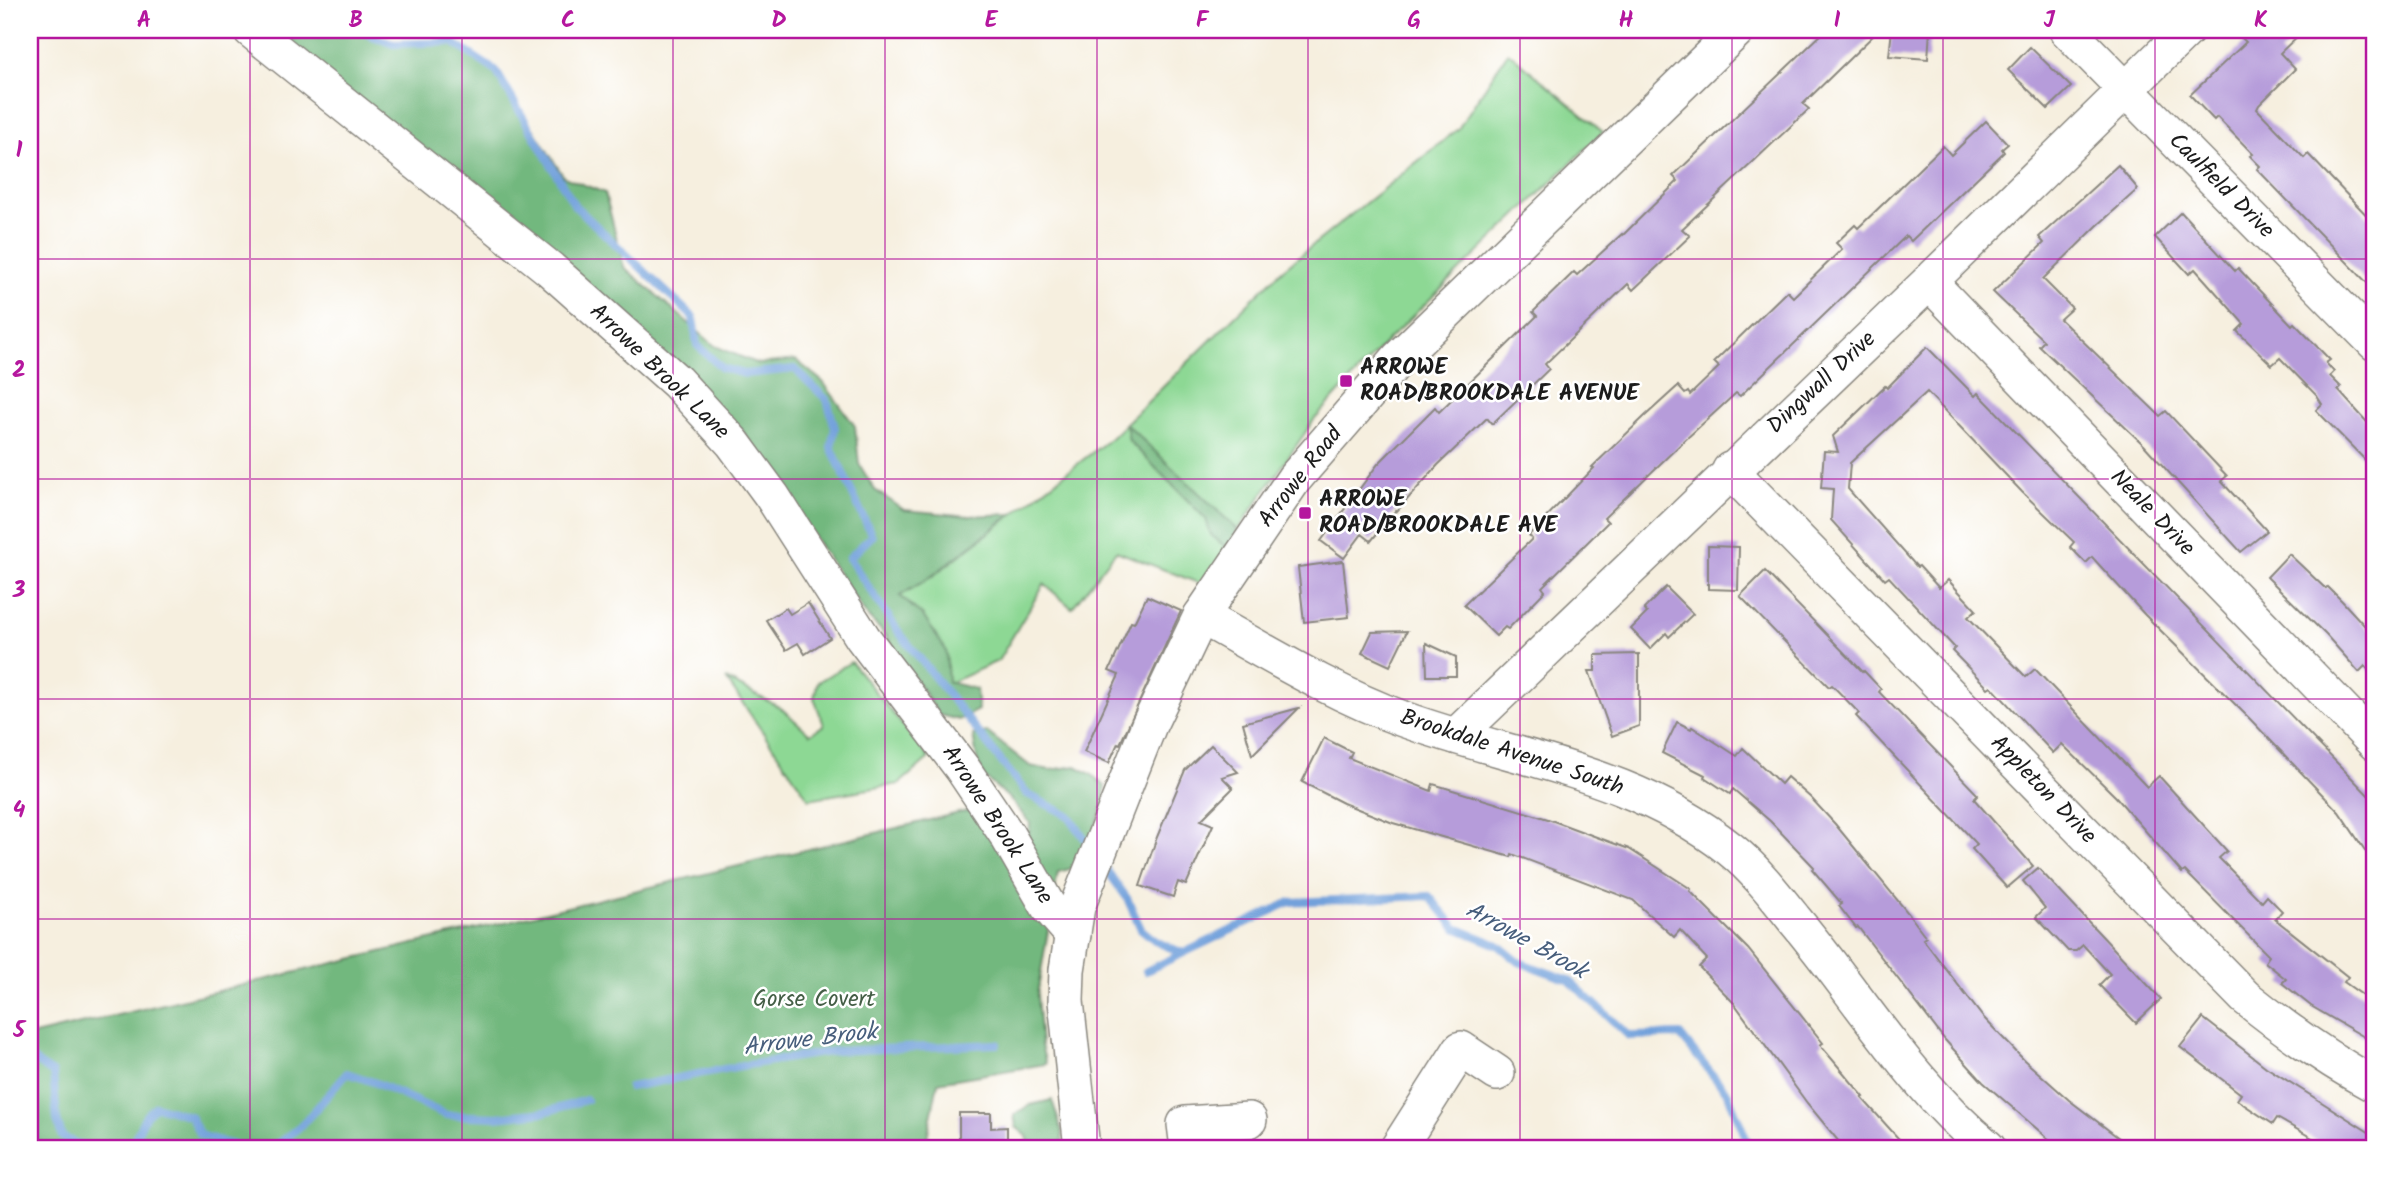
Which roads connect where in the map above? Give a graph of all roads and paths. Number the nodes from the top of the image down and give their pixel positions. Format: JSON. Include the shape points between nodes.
{"nodes":[{"id":1,"x":251,"y":30,"type":"edge"},
{"id":2,"x":1737,"y":30,"type":"edge"},
{"id":3,"x":2067,"y":30,"type":"edge"},
{"id":4,"x":2187,"y":30,"type":"edge"},
{"id":5,"x":2125,"y":89,"type":"junction"},
{"id":6,"x":1929,"y":282,"type":"junction"},
{"id":7,"x":2375,"y":342,"type":"edge"},
{"id":8,"x":1730,"y":470,"type":"junction"},
{"id":9,"x":1200,"y":615,"type":"junction"},
{"id":10,"x":1456,"y":736,"type":"junction"},
{"id":11,"x":2375,"y":743,"type":"edge"},
{"id":12,"x":1073,"y":935,"type":"junction"},
{"id":13,"x":1497,"y":1073,"type":"dead end"},
{"id":14,"x":2375,"y":1085,"type":"edge"},
{"id":15,"x":1249,"y":1120,"type":"dead end"},
{"id":16,"x":1082,"y":1148,"type":"edge"},
{"id":17,"x":1188,"y":1148,"type":"edge"},
{"id":18,"x":1398,"y":1148,"type":"edge"},
{"id":19,"x":1989,"y":1148,"type":"edge"}],
"edges":[{"from":1,"to":12,"type":"street","name":"Arrowe Brook Lane","via":[[550,270],[677,382],[733,443],[863,638],[962,768],[1048,906]]},
{"from":2,"to":9,"type":"street","name":"Arrowe Road","via":[[1399,358],[1294,479]]},
{"from":3,"to":5,"type":"street","name":"Caulfield Drive"},
{"from":4,"to":5,"type":"street","name":"Dingwall Drive"},
{"from":5,"to":6,"type":"street","name":"Dingwall Drive"},
{"from":5,"to":7,"type":"street","name":"Caulfield Drive"},
{"from":6,"to":8,"type":"street","name":"Dingwall Drive"},
{"from":6,"to":11,"type":"street","name":"Neale Drive"},
{"from":8,"to":10,"type":"street","name":"Dingwall Drive"},
{"from":8,"to":14,"type":"street","name":"Appleton Drive","via":[[2245,998],[2333,1063]]},
{"from":9,"to":10,"type":"street","name":"Brookdale Avenue South","via":[[1328,687]]},
{"from":9,"to":12,"type":"street","name":"Arrowe Road","via":[[1149,725],[1089,874]]},
{"from":10,"to":19,"type":"street","name":"Brookdale Avenue South","via":[[1636,792],[1731,850],[1826,957],[1903,1061]]},
{"from":12,"to":16,"type":"street","name":"Arrowe Road","via":[[1066,1001]]},
{"from":13,"to":18,"type":"street","via":[[1461,1049]]},
{"from":15,"to":17,"type":"street","via":[[1185,1124]]}]}
